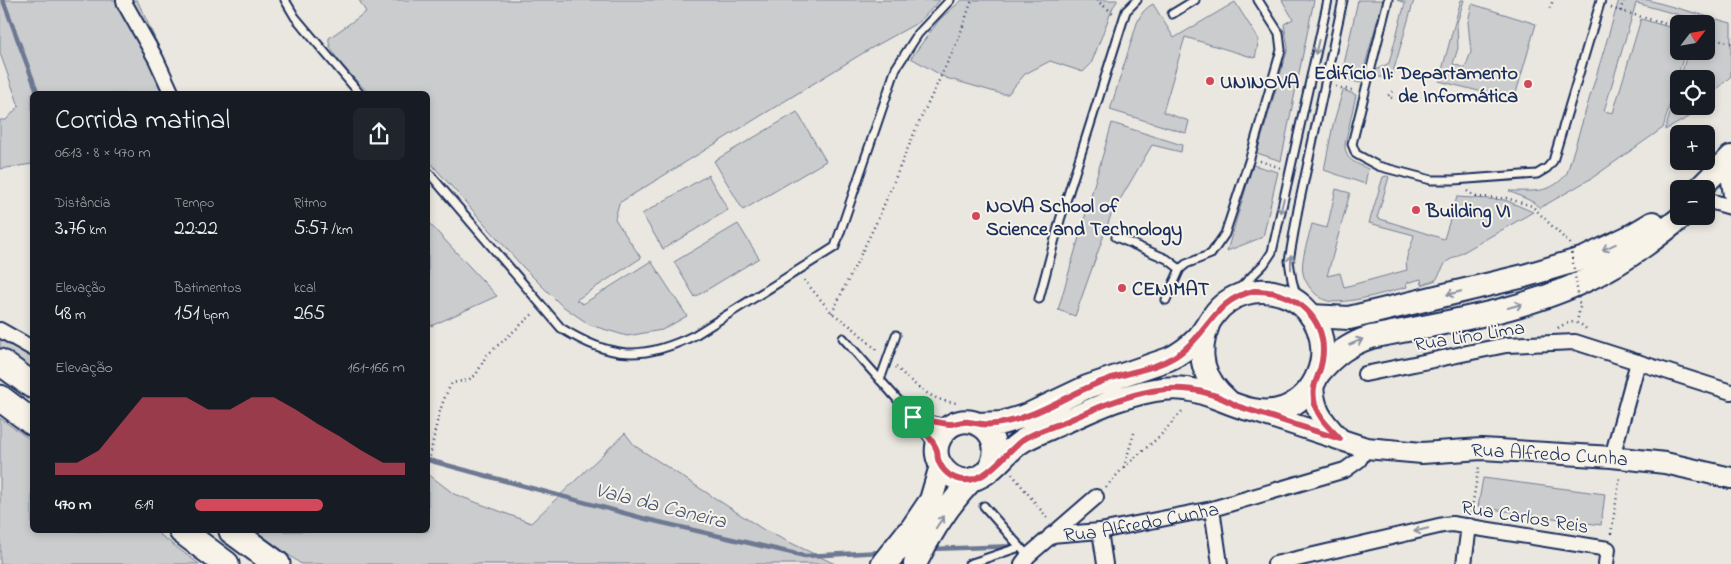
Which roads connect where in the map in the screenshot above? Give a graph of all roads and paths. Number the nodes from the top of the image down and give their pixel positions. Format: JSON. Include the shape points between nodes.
{"nodes":[{"id":1,"x":124,"y":0,"type":"edge"},
{"id":2,"x":285,"y":0,"type":"edge"},
{"id":3,"x":950,"y":0,"type":"edge"},
{"id":4,"x":972,"y":0,"type":"edge"},
{"id":5,"x":1096,"y":0,"type":"edge"},
{"id":6,"x":1137,"y":0,"type":"edge"},
{"id":7,"x":1195,"y":0,"type":"edge"},
{"id":8,"x":1258,"y":0,"type":"edge"},
{"id":9,"x":1328,"y":0,"type":"edge"},
{"id":10,"x":1343,"y":0,"type":"edge"},
{"id":11,"x":1388,"y":0,"type":"edge"},
{"id":12,"x":1552,"y":0,"type":"edge"},
{"id":13,"x":1624,"y":0,"type":"edge"},
{"id":14,"x":1600,"y":2,"type":"edge"},
{"id":15,"x":1550,"y":8,"type":"dead end"},
{"id":16,"x":1620,"y":11,"type":"junction"},
{"id":17,"x":1113,"y":13,"type":"dead end"},
{"id":18,"x":1172,"y":14,"type":"dead end"},
{"id":19,"x":1670,"y":25,"type":"edge"},
{"id":20,"x":1715,"y":39,"type":"edge"},
{"id":21,"x":1731,"y":44,"type":"edge"},
{"id":22,"x":1336,"y":87,"type":"dead end"},
{"id":23,"x":1394,"y":90,"type":"dead end"},
{"id":24,"x":171,"y":91,"type":"edge"},
{"id":25,"x":357,"y":91,"type":"edge"},
{"id":26,"x":1363,"y":93,"type":"junction"},
{"id":27,"x":1392,"y":98,"type":"dead end"},
{"id":28,"x":1250,"y":158,"type":"junction"},
{"id":29,"x":1290,"y":170,"type":"junction"},
{"id":30,"x":1730,"y":173,"type":"edge"},
{"id":31,"x":430,"y":174,"type":"edge"},
{"id":32,"x":1715,"y":181,"type":"edge"},
{"id":33,"x":1715,"y":186,"type":"edge"},
{"id":34,"x":1476,"y":198,"type":"dead end"},
{"id":35,"x":1715,"y":203,"type":"edge"},
{"id":36,"x":1731,"y":207,"type":"edge"},
{"id":37,"x":1670,"y":215,"type":"edge"},
{"id":38,"x":1670,"y":219,"type":"edge"},
{"id":39,"x":1116,"y":237,"type":"dead end"},
{"id":40,"x":1180,"y":269,"type":"junction"},
{"id":41,"x":796,"y":271,"type":"junction"},
{"id":42,"x":1039,"y":299,"type":"dead end"},
{"id":43,"x":1166,"y":300,"type":"dead end"},
{"id":44,"x":1223,"y":305,"type":"junction"},
{"id":45,"x":543,"y":307,"type":"junction"},
{"id":46,"x":1308,"y":312,"type":"junction"},
{"id":47,"x":832,"y":313,"type":"junction"},
{"id":48,"x":1576,"y":322,"type":"dead end"},
{"id":49,"x":1208,"y":324,"type":"junction"},
{"id":50,"x":0,"y":330,"type":"edge"},
{"id":51,"x":896,"y":335,"type":"dead end"},
{"id":52,"x":843,"y":338,"type":"dead end"},
{"id":53,"x":30,"y":347,"type":"edge"},
{"id":54,"x":888,"y":360,"type":"junction"},
{"id":55,"x":0,"y":362,"type":"edge"},
{"id":56,"x":1638,"y":362,"type":"junction"},
{"id":57,"x":1365,"y":374,"type":"dead end"},
{"id":58,"x":1316,"y":378,"type":"junction"},
{"id":59,"x":880,"y":380,"type":"junction"},
{"id":60,"x":30,"y":384,"type":"edge"},
{"id":61,"x":1731,"y":392,"type":"edge"},
{"id":62,"x":0,"y":398,"type":"edge"},
{"id":63,"x":1227,"y":400,"type":"junction"},
{"id":64,"x":959,"y":403,"type":"dead end"},
{"id":65,"x":1249,"y":410,"type":"junction"},
{"id":66,"x":913,"y":417,"type":"junction"},
{"id":67,"x":30,"y":420,"type":"edge"},
{"id":68,"x":977,"y":424,"type":"junction"},
{"id":69,"x":952,"y":425,"type":"junction"},
{"id":70,"x":1340,"y":439,"type":"junction"},
{"id":71,"x":1366,"y":448,"type":"junction"},
{"id":72,"x":1482,"y":449,"type":"junction"},
{"id":73,"x":430,"y":456,"type":"edge"},
{"id":74,"x":939,"y":458,"type":"junction"},
{"id":75,"x":1617,"y":458,"type":"junction"},
{"id":76,"x":1124,"y":467,"type":"dead end"},
{"id":77,"x":990,"y":473,"type":"junction"},
{"id":78,"x":1731,"y":478,"type":"edge"},
{"id":79,"x":1096,"y":497,"type":"joint"},
{"id":80,"x":984,"y":506,"type":"dead end"},
{"id":81,"x":1212,"y":509,"type":"junction"},
{"id":82,"x":1469,"y":526,"type":"junction"},
{"id":83,"x":1100,"y":531,"type":"junction"},
{"id":84,"x":185,"y":533,"type":"edge"},
{"id":85,"x":235,"y":533,"type":"edge"},
{"id":86,"x":908,"y":534,"type":"junction"},
{"id":87,"x":1053,"y":534,"type":"junction"},
{"id":88,"x":1608,"y":549,"type":"junction"},
{"id":89,"x":1023,"y":555,"type":"edge"},
{"id":90,"x":1322,"y":559,"type":"edge"},
{"id":91,"x":226,"y":564,"type":"edge"},
{"id":92,"x":277,"y":564,"type":"edge"},
{"id":93,"x":884,"y":564,"type":"edge"},
{"id":94,"x":894,"y":564,"type":"edge"},
{"id":95,"x":915,"y":564,"type":"edge"},
{"id":96,"x":969,"y":564,"type":"edge"},
{"id":97,"x":1105,"y":564,"type":"edge"},
{"id":98,"x":1220,"y":564,"type":"edge"},
{"id":99,"x":1275,"y":564,"type":"edge"},
{"id":100,"x":1464,"y":564,"type":"edge"},
{"id":101,"x":1606,"y":564,"type":"edge"}],
"edges":[{"from":1,"to":24,"type":"street"},
{"from":2,"to":25,"type":"lane","via":[[295,17]]},
{"from":3,"to":41,"type":"lane","via":[[918,34],[896,68],[835,247]]},
{"from":4,"to":47,"type":"path","via":[[958,40],[879,217]]},
{"from":5,"to":17,"type":"path"},
{"from":6,"to":42,"type":"lane","via":[[1126,10],[1060,220]]},
{"from":7,"to":18,"type":"lane"},
{"from":8,"to":28,"type":"lane","via":[[1279,33],[1280,50]]},
{"from":9,"to":29,"type":"lane","one_way":true},
{"from":46,"to":10,"type":"lane","one_way":true,"via":[[1295,292],[1290,261],[1298,209]]},
{"from":11,"to":26,"type":"lane"},
{"from":12,"to":15,"type":"path"},
{"from":13,"to":16,"type":"path"},
{"from":14,"to":16,"type":"path"},
{"from":14,"to":26,"type":"lane","via":[[1553,161],[1537,174],[1430,180],[1378,166],[1356,154],[1352,144]]},
{"from":16,"to":19,"type":"path"},
{"from":20,"to":21,"type":"path"},
{"from":22,"to":26,"type":"path"},
{"from":23,"to":27,"type":"path","via":[[1388,96]]},
{"from":28,"to":29,"type":"path"},
{"from":28,"to":40,"type":"lane","via":[[1225,234],[1211,254]]},
{"from":29,"to":44,"type":"lane","one_way":true,"via":[[1272,252],[1257,272]]},
{"from":30,"to":32,"type":"main road"},
{"from":30,"to":33,"type":"main road"},
{"from":31,"to":45,"type":"lane"},
{"from":34,"to":48,"type":"path","bridge":true,"via":[[1506,198],[1532,206],[1570,244],[1580,307]]},
{"from":35,"to":36,"type":"street"},
{"from":37,"to":46,"type":"main road","one_way":true,"via":[[1606,249],[1556,268],[1349,318]]},
{"from":58,"to":38,"type":"main road","one_way":true,"via":[[1331,359],[1356,342],[1480,316],[1581,282],[1630,256],[1654,238]]},
{"from":39,"to":40,"type":"lane","via":[[1167,259]]},
{"from":40,"to":43,"type":"lane"},
{"from":41,"to":45,"type":"lane","via":[[696,335],[674,346],[648,352],[606,350],[582,341],[561,328]]},
{"from":41,"to":47,"type":"path"},
{"from":44,"to":46,"type":"main road","via":[[1244,293],[1265,291],[1286,296]]},
{"from":44,"to":49,"type":"main road"},
{"from":45,"to":73,"type":"path","via":[[486,356],[476,375],[452,383],[440,414]]},
{"from":46,"to":58,"type":"main road","via":[[1321,336],[1323,348]]},
{"from":47,"to":54,"type":"path"},
{"from":49,"to":63,"type":"main road","via":[[1202,360],[1210,382]]},
{"from":49,"to":68,"type":"main road","via":[[1190,346],[1169,359],[1087,387],[1028,416]]},
{"from":50,"to":53,"type":"street"},
{"from":51,"to":54,"type":"lane"},
{"from":52,"to":59,"type":"lane"},
{"from":54,"to":59,"type":"lane"},
{"from":54,"to":64,"type":"path","via":[[922,392]]},
{"from":55,"to":60,"type":"highway"},
{"from":56,"to":57,"type":"street","name":"Rua Lino Lima","via":[[1575,342],[1506,345]]},
{"from":56,"to":61,"type":"street","name":"Rua Lino Lima"},
{"from":56,"to":75,"type":"street"},
{"from":58,"to":65,"type":"main road","via":[[1306,393],[1286,407],[1274,411]]},
{"from":58,"to":70,"type":"street","name":"Rua Alfredo Cunha","via":[[1315,406]]},
{"from":59,"to":66,"type":"lane"},
{"from":62,"to":67,"type":"highway"},
{"from":63,"to":65,"type":"main road"},
{"from":63,"to":77,"type":"main road","via":[[1175,388],[1123,398],[1022,440]]},
{"from":65,"to":70,"type":"street","name":"Rua Alfredo Cunha"},
{"from":66,"to":69,"type":"lane"},
{"from":66,"to":74,"type":"lane"},
{"from":68,"to":69,"type":"main road","via":[[961,421]]},
{"from":68,"to":77,"type":"main road","via":[[989,432],[994,441],[995,456]]},
{"from":69,"to":74,"type":"main road","via":[[938,440]]},
{"from":70,"to":71,"type":"street","name":"Rua Alfredo Cunha"},
{"from":71,"to":72,"type":"street","name":"Rua Alfredo Cunha","via":[[1422,453]]},
{"from":71,"to":81,"type":"street","name":"Rua Alfredo Cunha","via":[[1359,460],[1345,470]]},
{"from":72,"to":75,"type":"street","name":"Rua Alfredo Cunha"},
{"from":72,"to":82,"type":"path"},
{"from":74,"to":77,"type":"main road","via":[[947,473],[955,478],[964,480]]},
{"from":74,"to":86,"type":"main road","via":[[931,500]]},
{"from":75,"to":78,"type":"street","name":"Rua Alfredo Cunha","via":[[1665,463]]},
{"from":75,"to":88,"type":"path"},
{"from":76,"to":79,"type":"path"},
{"from":77,"to":87,"type":"path","via":[[1047,517]]},
{"from":95,"to":77,"type":"main road","one_way":true,"via":[[960,492]]},
{"from":79,"to":87,"type":"street"},
{"from":80,"to":89,"type":"lane"},
{"from":81,"to":83,"type":"street","name":"Rua Alfredo Cunha"},
{"from":81,"to":98,"type":"street"},
{"from":82,"to":88,"type":"street","name":"Rua Carlos Reis"},
{"from":82,"to":90,"type":"street","name":"Rua Carlos Reis","one_way":true,"via":[[1443,525]]},
{"from":82,"to":100,"type":"street"},
{"from":83,"to":87,"type":"street","name":"Rua Alfredo Cunha"},
{"from":83,"to":97,"type":"street"},
{"from":84,"to":91,"type":"highway"},
{"from":85,"to":92,"type":"highway"},
{"from":86,"to":93,"type":"highway"},
{"from":86,"to":94,"type":"main road"},
{"from":87,"to":89,"type":"street"},
{"from":88,"to":101,"type":"street","name":"Rua Carlos Reis"},
{"from":89,"to":96,"type":"lane"},
{"from":90,"to":99,"type":"street","name":"Rua Carlos Reis"}]}
